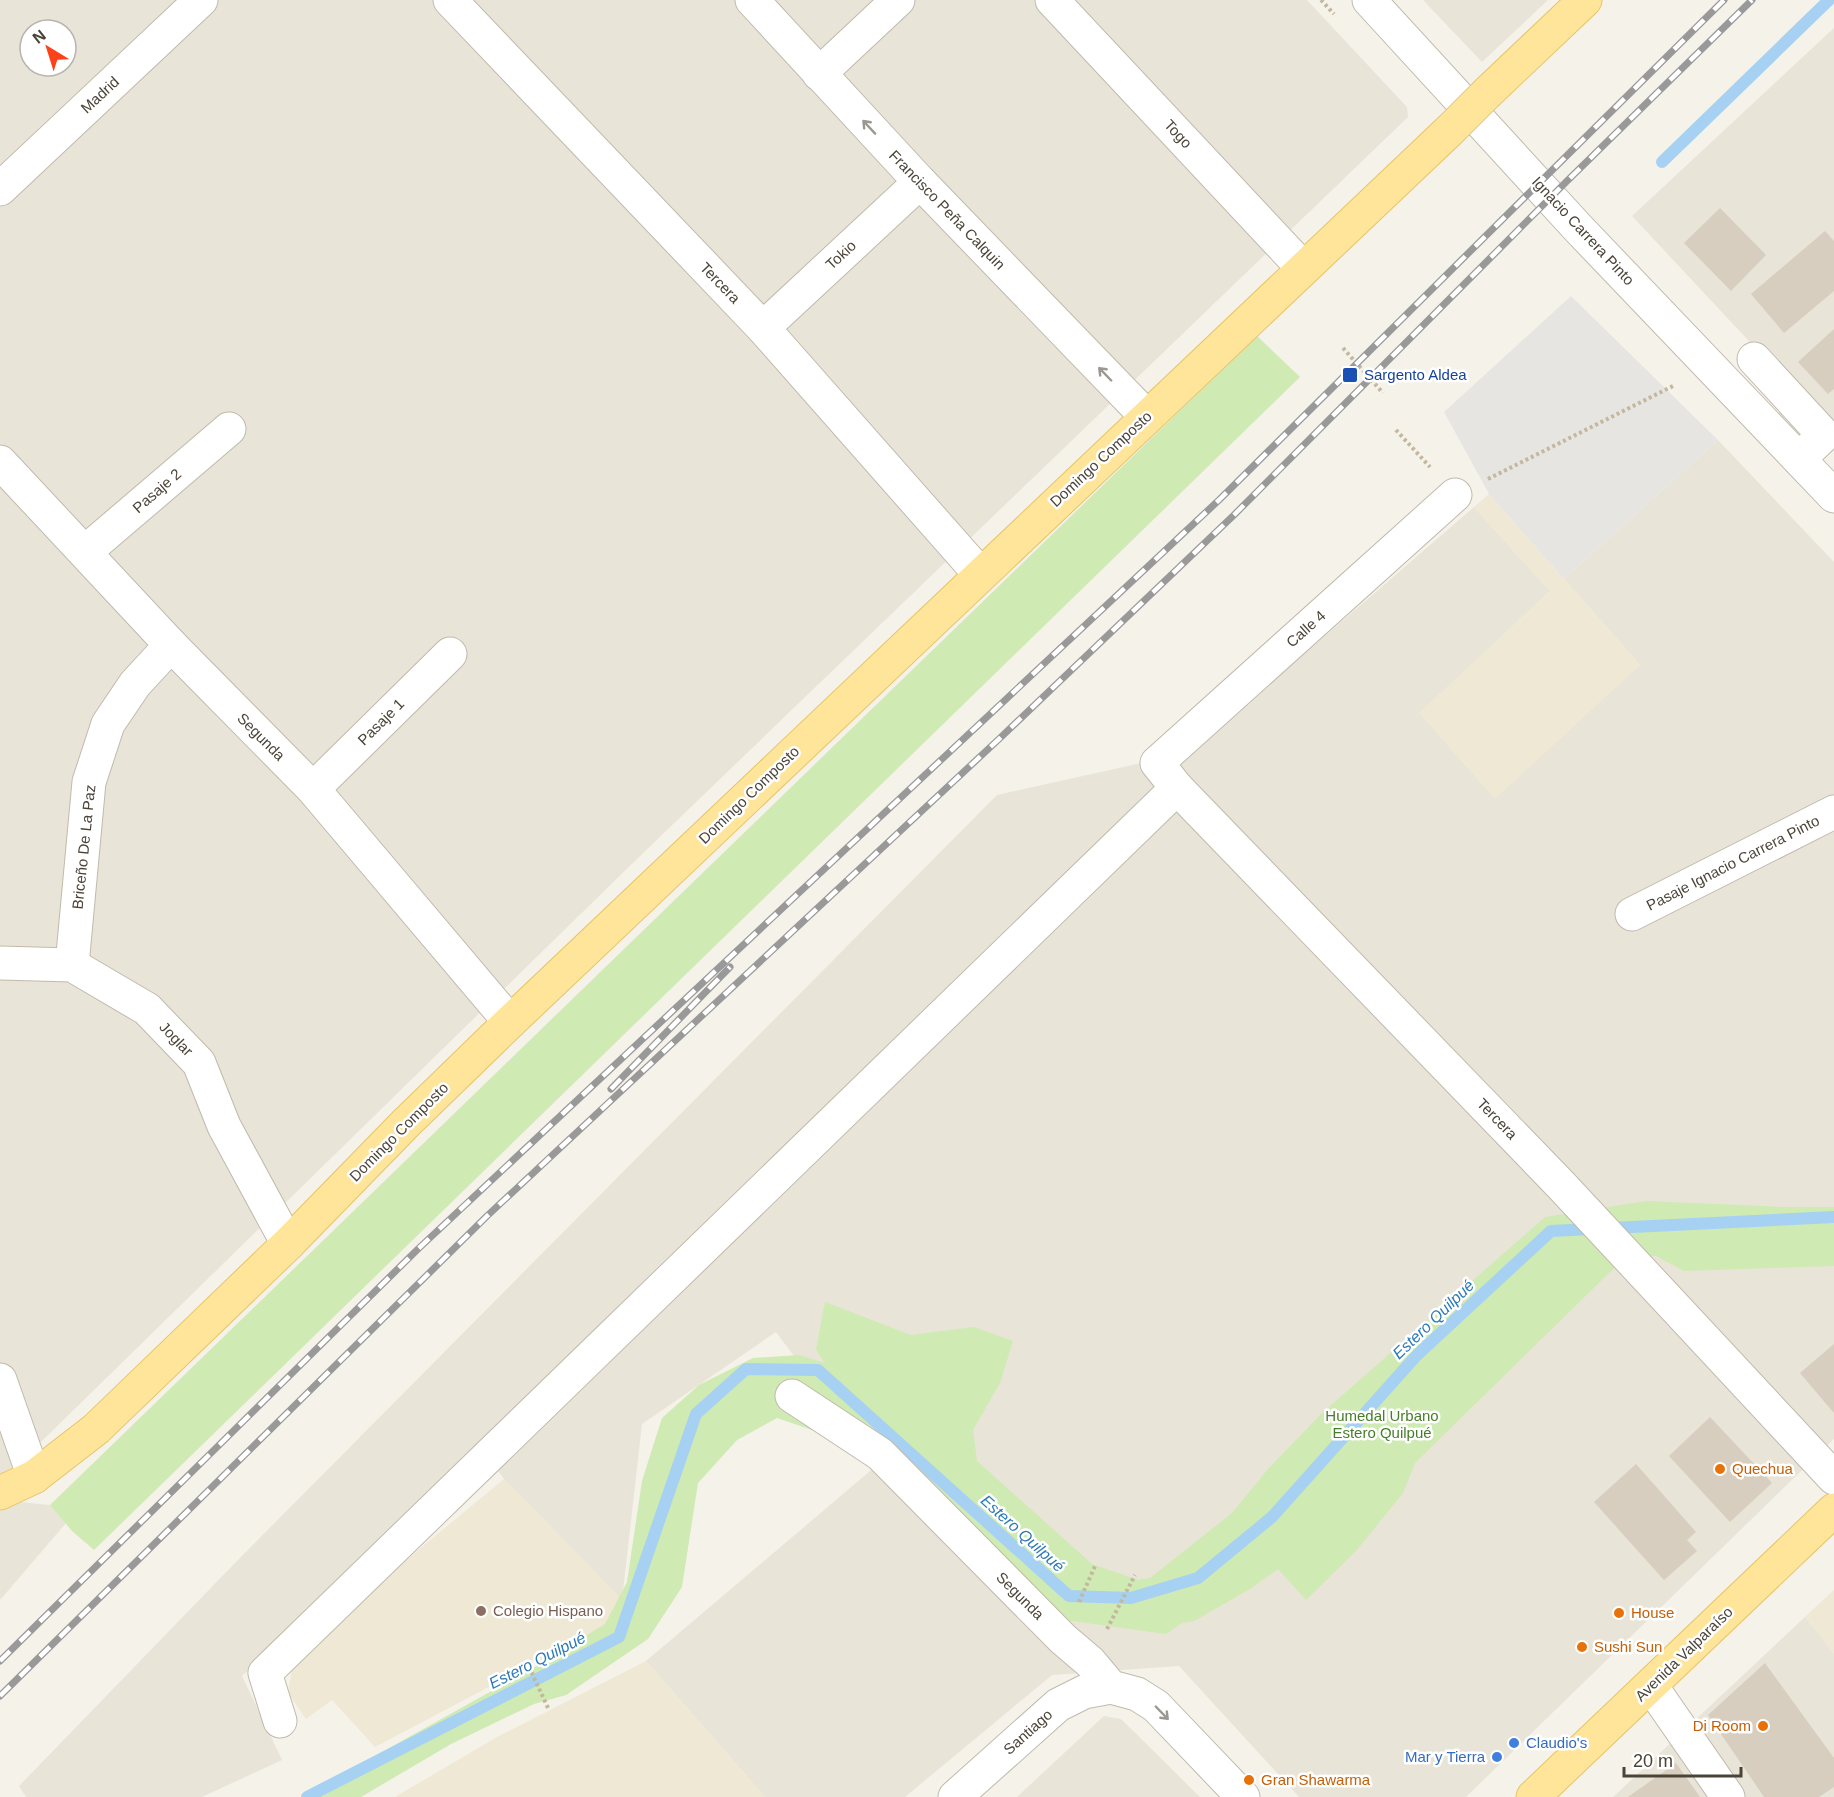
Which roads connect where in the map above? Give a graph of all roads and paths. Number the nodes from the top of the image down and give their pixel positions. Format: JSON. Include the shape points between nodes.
{"nodes":[{"id":1,"x":201,"y":0,"type":"edge"},
{"id":2,"x":450,"y":0,"type":"edge"},
{"id":3,"x":752,"y":0,"type":"edge"},
{"id":4,"x":898,"y":0,"type":"edge"},
{"id":5,"x":1052,"y":0,"type":"edge"},
{"id":6,"x":1369,"y":0,"type":"edge"},
{"id":7,"x":1585,"y":0,"type":"edge"},
{"id":8,"x":819,"y":74,"type":"junction"},
{"id":9,"x":920,"y":182,"type":"junction"},
{"id":10,"x":0,"y":189,"type":"edge"},
{"id":11,"x":1303,"y":268,"type":"junction"},
{"id":12,"x":763,"y":328,"type":"junction"},
{"id":13,"x":1343,"y":348,"type":"dead end"},
{"id":14,"x":1754,"y":359,"type":"dead end"},
{"id":15,"x":1673,"y":386,"type":"dead end"},
{"id":16,"x":1383,"y":393,"type":"dead end"},
{"id":17,"x":1146,"y":417,"type":"junction"},
{"id":18,"x":229,"y":429,"type":"dead end"},
{"id":19,"x":1396,"y":430,"type":"dead end"},
{"id":20,"x":1799,"y":459,"type":"junction"},
{"id":21,"x":0,"y":462,"type":"edge"},
{"id":22,"x":1455,"y":495,"type":"junction"},
{"id":23,"x":1834,"y":496,"type":"edge"},
{"id":24,"x":85,"y":552,"type":"junction"},
{"id":25,"x":980,"y":574,"type":"junction"},
{"id":26,"x":171,"y":645,"type":"junction"},
{"id":27,"x":450,"y":654,"type":"dead end"},
{"id":28,"x":1156,"y":763,"type":"joint"},
{"id":29,"x":1177,"y":788,"type":"junction"},
{"id":30,"x":313,"y":789,"type":"junction"},
{"id":31,"x":1834,"y":812,"type":"edge"},
{"id":32,"x":1632,"y":914,"type":"dead end"},
{"id":33,"x":0,"y":963,"type":"edge"},
{"id":34,"x":72,"y":965,"type":"junction"},
{"id":35,"x":510,"y":1022,"type":"junction"},
{"id":36,"x":288,"y":1244,"type":"junction"},
{"id":37,"x":0,"y":1380,"type":"edge"},
{"id":38,"x":792,"y":1396,"type":"dead end"},
{"id":39,"x":34,"y":1477,"type":"junction"},
{"id":40,"x":1834,"y":1478,"type":"edge"},
{"id":41,"x":0,"y":1493,"type":"edge"},
{"id":42,"x":1834,"y":1510,"type":"edge"},
{"id":43,"x":1135,"y":1575,"type":"dead end"},
{"id":44,"x":1090,"y":1662,"type":"junction"},
{"id":45,"x":529,"y":1667,"type":"dead end"},
{"id":46,"x":1651,"y":1686,"type":"junction"},
{"id":47,"x":1111,"y":1687,"type":"junction"},
{"id":48,"x":549,"y":1710,"type":"dead end"},
{"id":49,"x":280,"y":1721,"type":"dead end"},
{"id":50,"x":1541,"y":1794,"type":"edge"},
{"id":51,"x":955,"y":1797,"type":"edge"},
{"id":52,"x":1243,"y":1797,"type":"edge"},
{"id":53,"x":1728,"y":1797,"type":"edge"}],
"edges":[{"from":1,"to":10,"type":"street","name":"Madrid"},
{"from":2,"to":12,"type":"street","name":"Tercera"},
{"from":3,"to":8,"type":"street","name":"Francisco Peña Calquin"},
{"from":4,"to":8,"type":"street"},
{"from":5,"to":11,"type":"street","name":"Togo"},
{"from":6,"to":20,"type":"street","name":"Ignacio Carrera Pinto","via":[[1578,228]]},
{"from":7,"to":11,"type":"main road","name":"Domingo Composto","bridge":true},
{"from":9,"to":8,"type":"street","name":"Francisco Peña Calquin","one_way":true},
{"from":9,"to":12,"type":"street","name":"Tokio"},
{"from":17,"to":9,"type":"street","name":"Francisco Peña Calquin","one_way":true},
{"from":11,"to":17,"type":"main road","name":"Domingo Composto"},
{"from":12,"to":25,"type":"street","name":"Tercera"},
{"from":13,"to":16,"type":"path"},
{"from":14,"to":20,"type":"street","via":[[1824,435]]},
{"from":15,"to":22,"type":"path"},
{"from":17,"to":25,"type":"main road","name":"Domingo Composto"},
{"from":18,"to":24,"type":"street","name":"Pasaje 2"},
{"from":19,"to":22,"type":"path"},
{"from":20,"to":23,"type":"street","name":"Ignacio Carrera Pinto"},
{"from":21,"to":24,"type":"street","name":"Segunda"},
{"from":22,"to":28,"type":"street","name":"Calle 4"},
{"from":24,"to":26,"type":"street","name":"Segunda"},
{"from":25,"to":35,"type":"main road","name":"Domingo Composto"},
{"from":26,"to":30,"type":"street","name":"Segunda"},
{"from":26,"to":34,"type":"street","name":"Briceño De La Paz","via":[[135,684],[108,724],[89,782]]},
{"from":27,"to":30,"type":"street","name":"Pasaje 1"},
{"from":28,"to":29,"type":"street","name":"Tercera"},
{"from":29,"to":40,"type":"street","name":"Tercera","via":[[1561,1185]]},
{"from":29,"to":49,"type":"street","via":[[265,1672]]},
{"from":30,"to":35,"type":"street","name":"Segunda"},
{"from":31,"to":32,"type":"street","name":"Pasaje Ignacio Carrera Pinto"},
{"from":33,"to":34,"type":"street","name":"Joglar"},
{"from":34,"to":36,"type":"street","name":"Joglar","via":[[147,1009],[199,1063],[224,1126]]},
{"from":35,"to":36,"type":"main road","name":"Domingo Composto"},
{"from":36,"to":39,"type":"main road","name":"Domingo Composto","via":[[96,1429]]},
{"from":37,"to":39,"type":"street"},
{"from":38,"to":44,"type":"street","name":"Segunda","via":[[880,1454]]},
{"from":39,"to":41,"type":"main road","name":"Domingo Composto"},
{"from":42,"to":46,"type":"main road","name":"Avenida Valparaíso"},
{"from":43,"to":44,"type":"path"},
{"from":44,"to":47,"type":"street","name":"Segunda"},
{"from":45,"to":48,"type":"path"},
{"from":46,"to":50,"type":"main road","name":"Avenida Valparaíso"},
{"from":46,"to":53,"type":"street"},
{"from":47,"to":51,"type":"street","name":"Santiago","via":[[1084,1692],[1058,1705]]},
{"from":47,"to":52,"type":"street","one_way":true,"via":[[1137,1694],[1156,1706]]}]}
